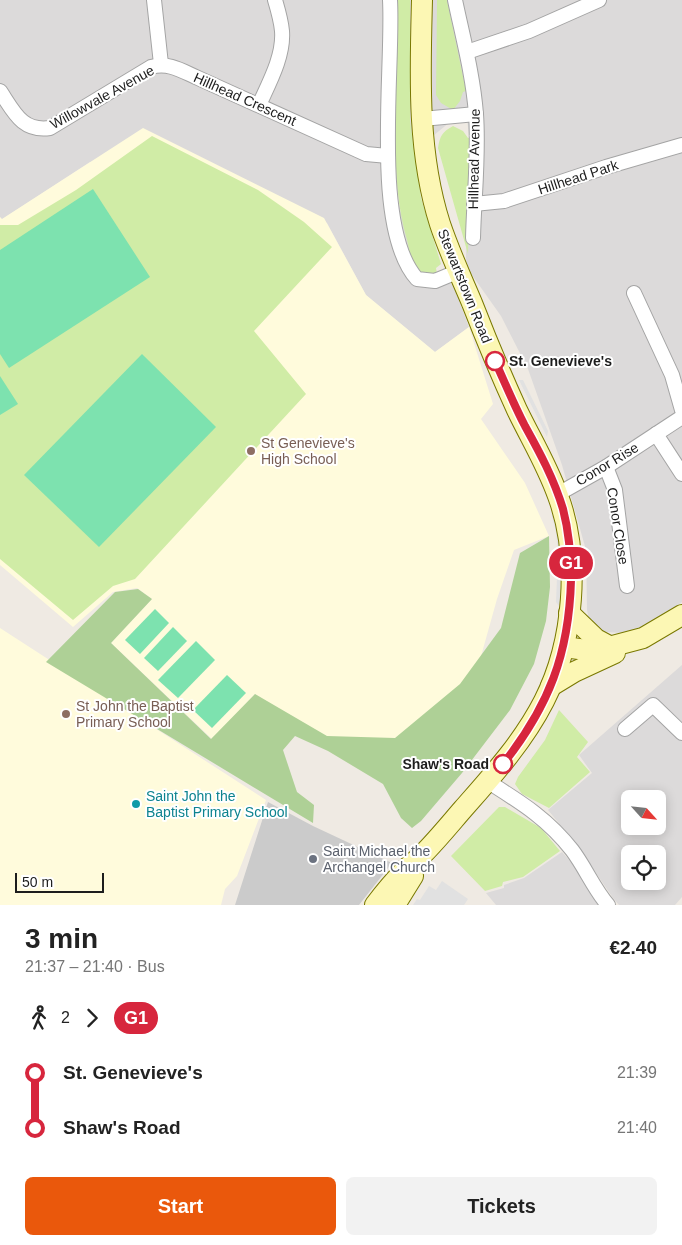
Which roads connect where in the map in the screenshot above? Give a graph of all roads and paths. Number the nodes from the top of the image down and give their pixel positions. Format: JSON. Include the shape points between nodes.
{"nodes":[{"id":1,"x":154,"y":0,"type":"edge"},
{"id":2,"x":275,"y":0,"type":"edge"},
{"id":3,"x":390,"y":0,"type":"edge"},
{"id":4,"x":422,"y":0,"type":"edge"},
{"id":5,"x":455,"y":0,"type":"edge"},
{"id":6,"x":600,"y":0,"type":"edge"},
{"id":7,"x":467,"y":52,"type":"junction"},
{"id":8,"x":161,"y":64,"type":"junction"},
{"id":9,"x":0,"y":91,"type":"edge"},
{"id":10,"x":259,"y":105,"type":"junction"},
{"id":11,"x":476,"y":114,"type":"junction"},
{"id":12,"x":422,"y":119,"type":"junction"},
{"id":13,"x":682,"y":145,"type":"edge"},
{"id":14,"x":388,"y":156,"type":"junction"},
{"id":15,"x":474,"y":204,"type":"junction"},
{"id":16,"x":473,"y":238,"type":"dead end"},
{"id":17,"x":459,"y":271,"type":"junction"},
{"id":18,"x":634,"y":293,"type":"dead end"},
{"id":19,"x":682,"y":410,"type":"edge"},
{"id":20,"x":682,"y":417,"type":"edge"},
{"id":21,"x":656,"y":434,"type":"junction"},
{"id":22,"x":606,"y":468,"type":"junction"},
{"id":23,"x":682,"y":474,"type":"edge"},
{"id":24,"x":558,"y":494,"type":"junction"},
{"id":25,"x":627,"y":586,"type":"dead end"},
{"id":26,"x":569,"y":613,"type":"junction"},
{"id":27,"x":682,"y":616,"type":"edge"},
{"id":28,"x":644,"y":638,"type":"junction"},
{"id":29,"x":564,"y":646,"type":"junction"},
{"id":30,"x":609,"y":646,"type":"junction"},
{"id":31,"x":551,"y":686,"type":"junction"},
{"id":32,"x":626,"y":729,"type":"dead end"},
{"id":33,"x":682,"y":733,"type":"edge"},
{"id":34,"x":487,"y":781,"type":"junction"},
{"id":35,"x":422,"y":856,"type":"junction"},
{"id":36,"x":375,"y":905,"type":"edge"},
{"id":37,"x":394,"y":905,"type":"edge"},
{"id":38,"x":608,"y":905,"type":"edge"}],
"edges":[{"from":1,"to":8,"type":"street"},
{"from":2,"to":10,"type":"street","via":[[282,33],[280,47]]},
{"from":3,"to":14,"type":"street"},
{"from":4,"to":12,"type":"main road","name":"Stewartstown Road"},
{"from":5,"to":7,"type":"street","name":"Hillhead Avenue"},
{"from":6,"to":7,"type":"street","via":[[529,31]]},
{"from":7,"to":11,"type":"street","name":"Hillhead Avenue"},
{"from":8,"to":9,"type":"street","name":"Willowvale Avenue","via":[[45,129],[27,126]]},
{"from":8,"to":10,"type":"street","name":"Hillhead Crescent"},
{"from":10,"to":14,"type":"street","name":"Hillhead Crescent","via":[[366,154]]},
{"from":11,"to":12,"type":"street"},
{"from":11,"to":15,"type":"street","name":"Hillhead Avenue"},
{"from":12,"to":17,"type":"main road","name":"Stewartstown Road","via":[[432,193]]},
{"from":13,"to":15,"type":"street","name":"Hillhead Park","via":[[504,201]]},
{"from":14,"to":17,"type":"street","via":[[395,231],[410,271],[417,279],[435,281]]},
{"from":15,"to":16,"type":"street","name":"Hillhead Avenue"},
{"from":17,"to":24,"type":"main road","name":"Stewartstown Road","via":[[491,352]]},
{"from":18,"to":19,"type":"street","via":[[672,375]]},
{"from":20,"to":21,"type":"street","name":"Conor Rise"},
{"from":21,"to":22,"type":"street","name":"Conor Rise"},
{"from":21,"to":23,"type":"street"},
{"from":22,"to":24,"type":"street","name":"Conor Rise"},
{"from":22,"to":25,"type":"street","name":"Conor Close","via":[[615,490]]},
{"from":24,"to":26,"type":"main road","name":"Stewartstown Road","via":[[571,559]]},
{"from":26,"to":29,"type":"main road","name":"Stewartstown Road"},
{"from":26,"to":30,"type":"main road","via":[[596,639]]},
{"from":27,"to":28,"type":"main road"},
{"from":28,"to":30,"type":"main road"},
{"from":28,"to":31,"type":"main road"},
{"from":29,"to":30,"type":"main road","via":[[588,651]]},
{"from":29,"to":31,"type":"main road","name":"Stewartstown Road"},
{"from":31,"to":34,"type":"main road","name":"Stewartstown Road","via":[[516,747]]},
{"from":32,"to":33,"type":"street","via":[[653,705]]},
{"from":34,"to":35,"type":"main road","name":"Stewartstown Road"},
{"from":34,"to":38,"type":"street","via":[[550,825],[572,850]]},
{"from":35,"to":36,"type":"main road","via":[[406,869]]},
{"from":35,"to":37,"type":"main road"}]}
